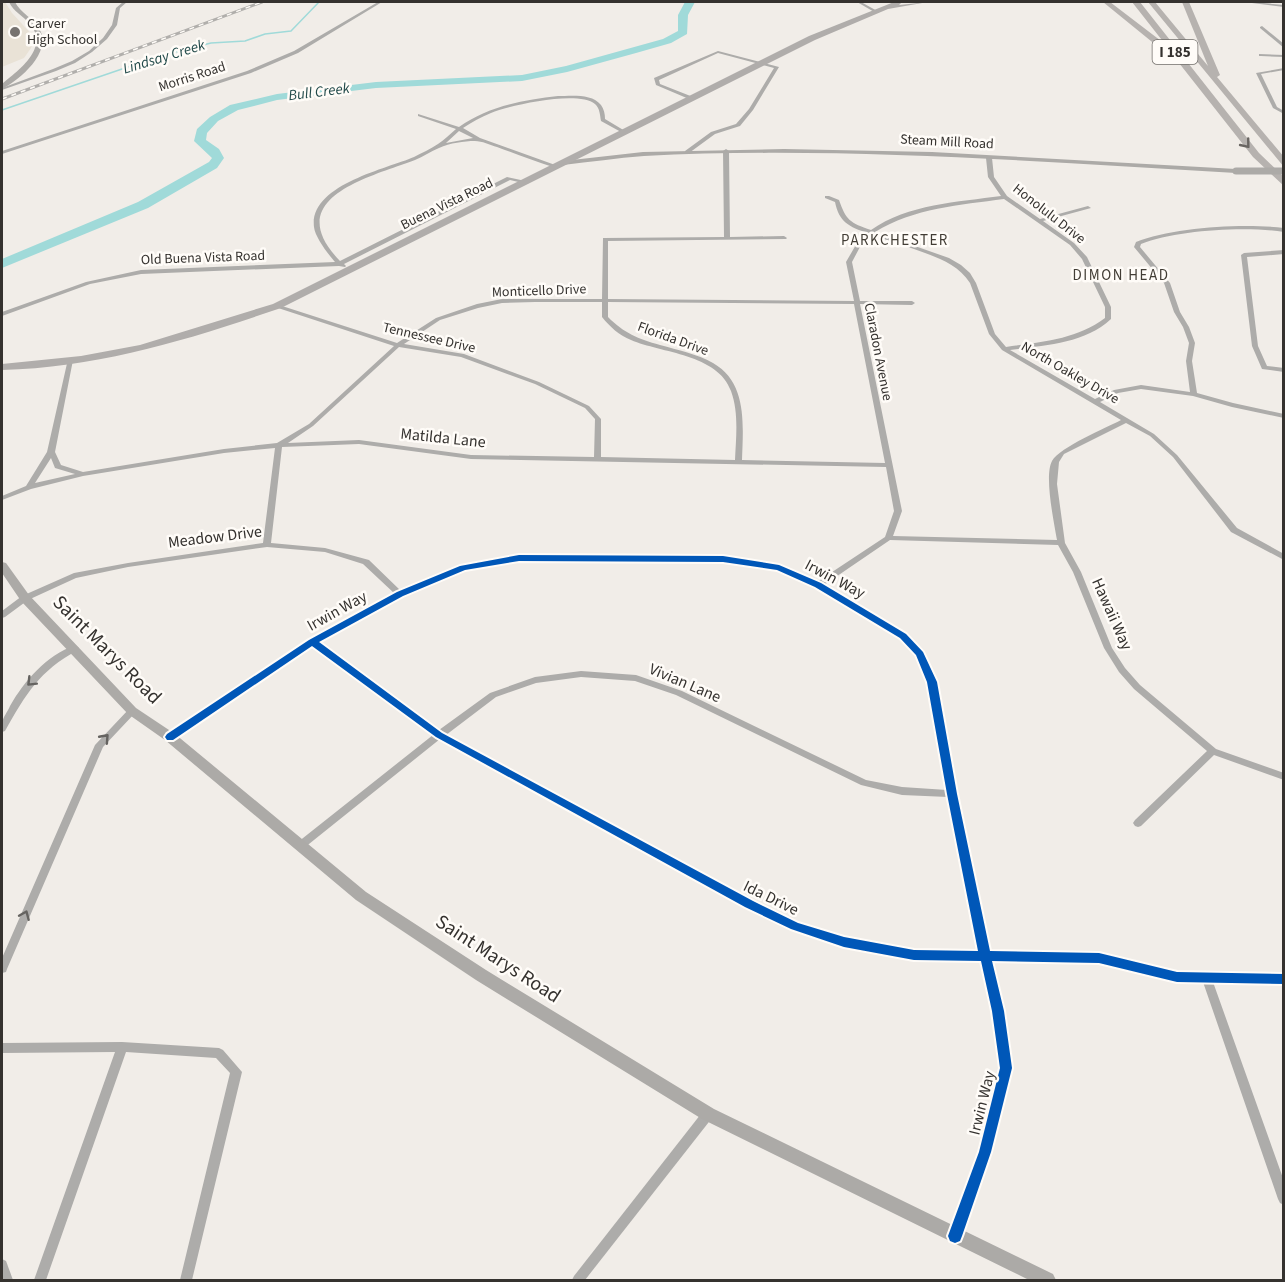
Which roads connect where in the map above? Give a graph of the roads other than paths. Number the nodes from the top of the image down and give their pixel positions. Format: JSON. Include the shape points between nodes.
{"nodes":[{"id":1,"x":12,"y":2,"type":"edge"},
{"id":2,"x":125,"y":2,"type":"edge"},
{"id":3,"x":380,"y":2,"type":"edge"},
{"id":4,"x":859,"y":2,"type":"edge"},
{"id":5,"x":899,"y":2,"type":"edge"},
{"id":6,"x":925,"y":2,"type":"edge"},
{"id":7,"x":1106,"y":2,"type":"edge"},
{"id":8,"x":1136,"y":2,"type":"edge"},
{"id":9,"x":1151,"y":2,"type":"edge"},
{"id":10,"x":1186,"y":2,"type":"edge"},
{"id":11,"x":1246,"y":2,"type":"edge"},
{"id":12,"x":1284,"y":6,"type":"edge"},
{"id":13,"x":881,"y":10,"type":"junction"},
{"id":14,"x":1262,"y":27,"type":"dead end"},
{"id":15,"x":1284,"y":47,"type":"edge"},
{"id":16,"x":1261,"y":55,"type":"dead end"},
{"id":17,"x":1284,"y":56,"type":"edge"},
{"id":18,"x":763,"y":64,"type":"junction"},
{"id":19,"x":1284,"y":69,"type":"edge"},
{"id":20,"x":2,"y":88,"type":"edge"},
{"id":21,"x":1221,"y":88,"type":"junction"},
{"id":22,"x":1207,"y":93,"type":"junction"},
{"id":23,"x":691,"y":98,"type":"junction"},
{"id":24,"x":1284,"y":113,"type":"edge"},
{"id":25,"x":420,"y":116,"type":"dead end"},
{"id":26,"x":458,"y":128,"type":"junction"},
{"id":27,"x":623,"y":131,"type":"junction"},
{"id":28,"x":478,"y":139,"type":"junction"},
{"id":29,"x":440,"y":145,"type":"junction"},
{"id":30,"x":726,"y":151,"type":"junction"},
{"id":31,"x":687,"y":152,"type":"junction"},
{"id":32,"x":2,"y":153,"type":"edge"},
{"id":33,"x":585,"y":153,"type":"junction"},
{"id":34,"x":610,"y":158,"type":"junction"},
{"id":35,"x":989,"y":158,"type":"junction"},
{"id":36,"x":1284,"y":164,"type":"edge"},
{"id":37,"x":559,"y":165,"type":"junction"},
{"id":38,"x":1284,"y":171,"type":"edge"},
{"id":39,"x":527,"y":182,"type":"junction"},
{"id":40,"x":1284,"y":183,"type":"edge"},
{"id":41,"x":828,"y":196,"type":"dead end"},
{"id":42,"x":1005,"y":197,"type":"junction"},
{"id":43,"x":1088,"y":208,"type":"dead end"},
{"id":44,"x":1038,"y":221,"type":"junction"},
{"id":45,"x":1284,"y":230,"type":"edge"},
{"id":46,"x":873,"y":233,"type":"junction"},
{"id":47,"x":727,"y":238,"type":"junction"},
{"id":48,"x":784,"y":238,"type":"dead end"},
{"id":49,"x":1284,"y":252,"type":"edge"},
{"id":50,"x":339,"y":264,"type":"junction"},
{"id":51,"x":348,"y":269,"type":"junction"},
{"id":52,"x":604,"y":301,"type":"junction"},
{"id":53,"x":856,"y":302,"type":"junction"},
{"id":54,"x":912,"y":303,"type":"dead end"},
{"id":55,"x":277,"y":306,"type":"junction"},
{"id":56,"x":2,"y":314,"type":"edge"},
{"id":57,"x":398,"y":345,"type":"junction"},
{"id":58,"x":1004,"y":349,"type":"junction"},
{"id":59,"x":70,"y":360,"type":"junction"},
{"id":60,"x":2,"y":367,"type":"edge"},
{"id":61,"x":1284,"y":370,"type":"edge"},
{"id":62,"x":1194,"y":394,"type":"junction"},
{"id":63,"x":1095,"y":402,"type":"junction"},
{"id":64,"x":1284,"y":416,"type":"edge"},
{"id":65,"x":1127,"y":420,"type":"junction"},
{"id":66,"x":279,"y":445,"type":"junction"},
{"id":67,"x":51,"y":453,"type":"junction"},
{"id":68,"x":597,"y":459,"type":"junction"},
{"id":69,"x":738,"y":463,"type":"junction"},
{"id":70,"x":889,"y":465,"type":"junction"},
{"id":71,"x":83,"y":474,"type":"junction"},
{"id":72,"x":29,"y":487,"type":"junction"},
{"id":73,"x":2,"y":498,"type":"edge"},
{"id":74,"x":888,"y":538,"type":"junction"},
{"id":75,"x":1061,"y":543,"type":"junction"},
{"id":76,"x":267,"y":545,"type":"junction"},
{"id":77,"x":1284,"y":558,"type":"edge"},
{"id":78,"x":2,"y":566,"type":"edge"},
{"id":79,"x":818,"y":585,"type":"junction"},
{"id":80,"x":400,"y":594,"type":"junction"},
{"id":81,"x":25,"y":598,"type":"junction"},
{"id":82,"x":2,"y":615,"type":"edge"},
{"id":83,"x":312,"y":642,"type":"junction"},
{"id":84,"x":75,"y":648,"type":"junction"},
{"id":85,"x":132,"y":711,"type":"junction"},
{"id":86,"x":2,"y":729,"type":"edge"},
{"id":87,"x":439,"y":735,"type":"junction"},
{"id":88,"x":170,"y":737,"type":"junction"},
{"id":89,"x":1213,"y":751,"type":"junction"},
{"id":90,"x":1284,"y":777,"type":"edge"},
{"id":91,"x":952,"y":794,"type":"junction"},
{"id":92,"x":1138,"y":823,"type":"dead end"},
{"id":93,"x":301,"y":845,"type":"junction"},
{"id":94,"x":985,"y":956,"type":"junction"},
{"id":95,"x":2,"y":969,"type":"edge"},
{"id":96,"x":1206,"y":977,"type":"junction"},
{"id":97,"x":1284,"y":979,"type":"edge"},
{"id":98,"x":122,"y":1047,"type":"junction"},
{"id":99,"x":2,"y":1048,"type":"edge"},
{"id":100,"x":708,"y":1114,"type":"junction"},
{"id":101,"x":1284,"y":1199,"type":"edge"},
{"id":102,"x":955,"y":1236,"type":"junction"},
{"id":103,"x":2,"y":1265,"type":"edge"},
{"id":104,"x":7,"y":1281,"type":"edge"},
{"id":105,"x":40,"y":1281,"type":"edge"},
{"id":106,"x":186,"y":1281,"type":"edge"},
{"id":107,"x":578,"y":1281,"type":"edge"},
{"id":108,"x":1047,"y":1281,"type":"edge"}],
"edges":[{"from":1,"to":20,"type":"street","via":[[31,21],[41,43],[26,69]]},
{"from":2,"to":20,"type":"street","via":[[118,8],[118,19],[105,41],[88,54]]},
{"from":3,"to":32,"type":"street","name":"Morris Road","via":[[296,52],[249,72]]},
{"from":4,"to":13,"type":"street"},
{"from":5,"to":13,"type":"main road","name":"Buena Vista Road"},
{"from":6,"to":13,"type":"main road","name":"Buena Vista Road"},
{"from":7,"to":22,"type":"highway","via":[[1169,52]]},
{"from":8,"to":22,"type":"highway","number":"I 185"},
{"from":9,"to":21,"type":"highway","number":"I 185"},
{"from":10,"to":21,"type":"highway"},
{"from":11,"to":12,"type":"street"},
{"from":13,"to":18,"type":"main road","name":"Buena Vista Road","via":[[818,35]]},
{"from":14,"to":15,"type":"street"},
{"from":16,"to":17,"type":"street"},
{"from":18,"to":23,"type":"main road","name":"Buena Vista Road"},
{"from":18,"to":23,"type":"street","via":[[718,52],[656,79],[658,85]]},
{"from":18,"to":31,"type":"street","via":[[777,68],[751,110],[738,125],[713,133]]},
{"from":19,"to":24,"type":"street","via":[[1258,73],[1275,108]]},
{"from":21,"to":36,"type":"highway","number":"I 185"},
{"from":22,"to":40,"type":"highway","number":"I 185","one_way":true,"via":[[1256,155]]},
{"from":23,"to":27,"type":"main road","name":"Buena Vista Road"},
{"from":25,"to":26,"type":"street"},
{"from":26,"to":27,"type":"street","via":[[496,109],[535,100],[571,98],[596,102],[603,120]]},
{"from":26,"to":28,"type":"street"},
{"from":26,"to":29,"type":"street"},
{"from":27,"to":33,"type":"main road","name":"Buena Vista Road"},
{"from":28,"to":29,"type":"street"},
{"from":28,"to":37,"type":"street"},
{"from":29,"to":50,"type":"street","via":[[353,180],[320,208],[316,224],[321,240]]},
{"from":30,"to":31,"type":"street","name":"Steam Mill Road"},
{"from":30,"to":35,"type":"street","name":"Steam Mill Road","via":[[921,153]]},
{"from":30,"to":47,"type":"street"},
{"from":31,"to":34,"type":"street","name":"Steam Mill Road"},
{"from":33,"to":34,"type":"street","name":"Steam Mill Road"},
{"from":33,"to":37,"type":"main road","name":"Buena Vista Road"},
{"from":34,"to":37,"type":"street","name":"Steam Mill Road"},
{"from":35,"to":38,"type":"street","name":"Steam Mill Road","bridge":true},
{"from":35,"to":42,"type":"street","name":"Honolulu Drive","via":[[992,177]]},
{"from":37,"to":39,"type":"main road","name":"Buena Vista Road"},
{"from":39,"to":50,"type":"street","via":[[509,178]]},
{"from":39,"to":51,"type":"main road","name":"Buena Vista Road"},
{"from":41,"to":46,"type":"street","name":"North Oakley Drive","via":[[837,201],[840,213],[853,226]]},
{"from":42,"to":44,"type":"street","name":"Honolulu Drive"},
{"from":42,"to":46,"type":"street","name":"Claradon Avenue","via":[[926,209],[895,218]]},
{"from":43,"to":44,"type":"street"},
{"from":44,"to":58,"type":"street","name":"Honolulu Drive","via":[[1085,258],[1108,308],[1108,319],[1097,330],[1079,336]]},
{"from":45,"to":62,"type":"street","via":[[1272,227],[1186,233],[1138,243],[1137,247],[1167,283],[1192,343],[1189,361]]},
{"from":46,"to":53,"type":"street","name":"Claradon Avenue","via":[[854,247],[849,262]]},
{"from":46,"to":58,"type":"street","name":"North Oakley Drive","via":[[947,259],[965,270],[992,334]]},
{"from":47,"to":48,"type":"street"},
{"from":47,"to":52,"type":"street","name":"Florida Drive","via":[[605,239]]},
{"from":49,"to":61,"type":"street","via":[[1244,255],[1255,346],[1264,368]]},
{"from":50,"to":51,"type":"street"},
{"from":50,"to":56,"type":"street","name":"Old Buena Vista Road","via":[[141,272],[88,283]]},
{"from":51,"to":55,"type":"main road","name":"Buena Vista Road"},
{"from":52,"to":53,"type":"street","name":"Monticello Drive"},
{"from":52,"to":57,"type":"street","name":"Monticello Drive","via":[[535,300],[477,306],[438,319]]},
{"from":52,"to":69,"type":"street","name":"Florida Drive","via":[[605,317],[621,333],[704,362],[729,379],[739,418]]},
{"from":53,"to":54,"type":"street","name":"Monticello Drive"},
{"from":53,"to":70,"type":"street","name":"Claradon Avenue"},
{"from":55,"to":57,"type":"street","name":"Tennessee Drive"},
{"from":55,"to":59,"type":"main road","name":"Buena Vista Road","via":[[159,344]]},
{"from":57,"to":66,"type":"street","name":"Monticello Drive","via":[[311,425]]},
{"from":57,"to":68,"type":"street","name":"Tennessee Drive","via":[[462,355],[537,383],[586,407],[598,418]]},
{"from":58,"to":63,"type":"street","name":"North Oakley Drive"},
{"from":59,"to":60,"type":"main road","name":"Buena Vista Road"},
{"from":59,"to":67,"type":"street"},
{"from":62,"to":63,"type":"street","via":[[1142,387],[1116,391]]},
{"from":62,"to":64,"type":"street"},
{"from":63,"to":65,"type":"street","name":"North Oakley Drive"},
{"from":65,"to":75,"type":"street","name":"Hawaii Way","via":[[1062,453],[1055,462],[1053,484]]},
{"from":65,"to":77,"type":"street","name":"North Oakley Drive","via":[[1175,456],[1234,530]]},
{"from":66,"to":68,"type":"street","name":"Matilda Lane","via":[[359,442],[471,457]]},
{"from":66,"to":71,"type":"street","name":"Matilda Lane"},
{"from":66,"to":76,"type":"street"},
{"from":67,"to":71,"type":"street","via":[[58,466]]},
{"from":67,"to":72,"type":"street"},
{"from":68,"to":69,"type":"street","name":"Matilda Lane"},
{"from":69,"to":70,"type":"street","name":"Matilda Lane"},
{"from":70,"to":74,"type":"street","name":"Claradon Avenue","via":[[898,511]]},
{"from":71,"to":72,"type":"street","name":"Matilda Lane"},
{"from":72,"to":73,"type":"street","name":"Matilda Lane"},
{"from":74,"to":75,"type":"street"},
{"from":74,"to":79,"type":"street"},
{"from":75,"to":89,"type":"street","name":"Hawaii Way","via":[[1108,648],[1122,670]]},
{"from":76,"to":80,"type":"street","name":"Meadow Drive","via":[[325,550],[366,562]]},
{"from":76,"to":81,"type":"street","name":"Meadow Drive","via":[[74,576]]},
{"from":78,"to":81,"type":"street","name":"Saint Marys Road"},
{"from":79,"to":80,"type":"street","name":"Irwin Way","via":[[779,568],[723,559],[519,558],[463,568]]},
{"from":79,"to":91,"type":"street","name":"Irwin Way","via":[[903,636],[920,654],[932,682]]},
{"from":80,"to":83,"type":"street","name":"Irwin Way"},
{"from":81,"to":82,"type":"street","name":"Meadow Drive"},
{"from":81,"to":84,"type":"street","name":"Saint Marys Road"},
{"from":83,"to":87,"type":"street","name":"Ida Drive"},
{"from":83,"to":88,"type":"street","name":"Irwin Way"},
{"from":84,"to":85,"type":"street","name":"Saint Marys Road"},
{"from":84,"to":86,"type":"street","one_way":true,"via":[[60,655],[25,687]]},
{"from":85,"to":88,"type":"street","name":"Saint Marys Road"},
{"from":95,"to":85,"type":"street","one_way":true,"via":[[99,745]]},
{"from":87,"to":91,"type":"street","name":"Vivian Lane","via":[[493,695],[535,680],[580,674],[636,678],[680,693],[864,783],[902,791]]},
{"from":87,"to":93,"type":"street","name":"Vivian Lane"},
{"from":87,"to":94,"type":"street","name":"Ida Drive","via":[[795,926],[844,942],[914,955]]},
{"from":88,"to":93,"type":"street","name":"Saint Marys Road"},
{"from":89,"to":90,"type":"street","name":"Hawaii Way"},
{"from":89,"to":92,"type":"street"},
{"from":91,"to":94,"type":"street","name":"Irwin Way"},
{"from":93,"to":100,"type":"street","name":"Saint Marys Road","via":[[362,896],[481,975]]},
{"from":94,"to":96,"type":"street","name":"Ida Drive","via":[[1099,958],[1177,977]]},
{"from":94,"to":102,"type":"street","name":"Irwin Way","via":[[1006,1068],[985,1152]]},
{"from":96,"to":97,"type":"street","name":"Ida Drive"},
{"from":96,"to":101,"type":"street"},
{"from":98,"to":99,"type":"street"},
{"from":98,"to":105,"type":"street"},
{"from":98,"to":106,"type":"street","via":[[219,1053],[236,1072]]},
{"from":100,"to":102,"type":"street","name":"Saint Marys Road"},
{"from":100,"to":107,"type":"street"},
{"from":102,"to":108,"type":"street","name":"Saint Marys Road"},
{"from":103,"to":104,"type":"street"}]}
